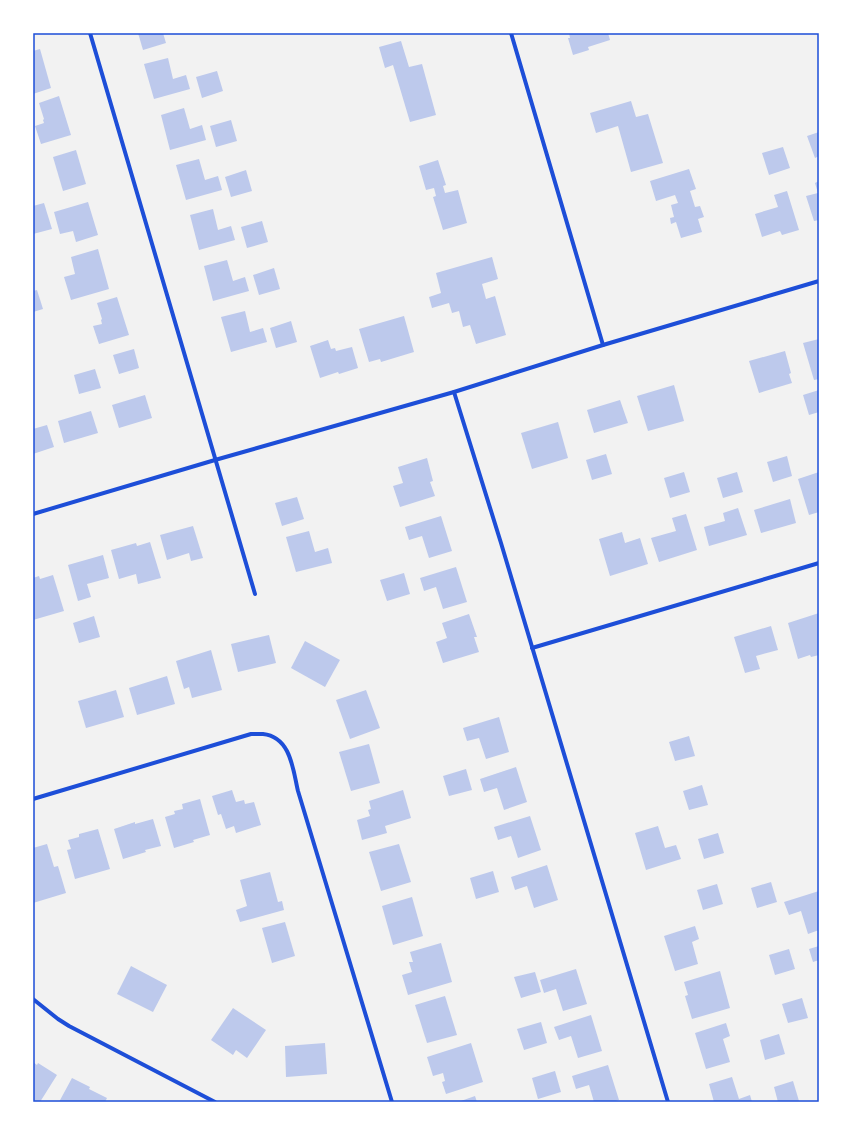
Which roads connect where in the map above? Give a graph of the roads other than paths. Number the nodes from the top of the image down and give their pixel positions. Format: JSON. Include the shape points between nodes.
{"nodes":[{"id":1,"x":90,"y":33,"type":"edge"},
{"id":2,"x":511,"y":33,"type":"edge"},
{"id":3,"x":819,"y":281,"type":"edge"},
{"id":4,"x":603,"y":345,"type":"junction"},
{"id":5,"x":454,"y":392,"type":"junction"},
{"id":6,"x":215,"y":460,"type":"junction"},
{"id":7,"x":33,"y":514,"type":"edge"},
{"id":8,"x":819,"y":563,"type":"edge"},
{"id":9,"x":255,"y":594,"type":"dead end"},
{"id":10,"x":532,"y":648,"type":"junction"},
{"id":11,"x":33,"y":799,"type":"edge"},
{"id":12,"x":33,"y":998,"type":"edge"},
{"id":13,"x":215,"y":1102,"type":"edge"},
{"id":14,"x":392,"y":1102,"type":"edge"},
{"id":15,"x":668,"y":1102,"type":"edge"}],
"edges":[{"from":1,"to":6,"type":"street"},
{"from":2,"to":4,"type":"street"},
{"from":3,"to":4,"type":"street"},
{"from":4,"to":5,"type":"street"},
{"from":5,"to":6,"type":"street"},
{"from":5,"to":10,"type":"street"},
{"from":6,"to":7,"type":"street"},
{"from":6,"to":9,"type":"street"},
{"from":8,"to":10,"type":"street"},
{"from":10,"to":15,"type":"street"},
{"from":11,"to":14,"type":"street","via":[[251,734],[264,734],[277,739],[290,756],[298,791]]},
{"from":12,"to":13,"type":"street","via":[[69,1026]]}]}
